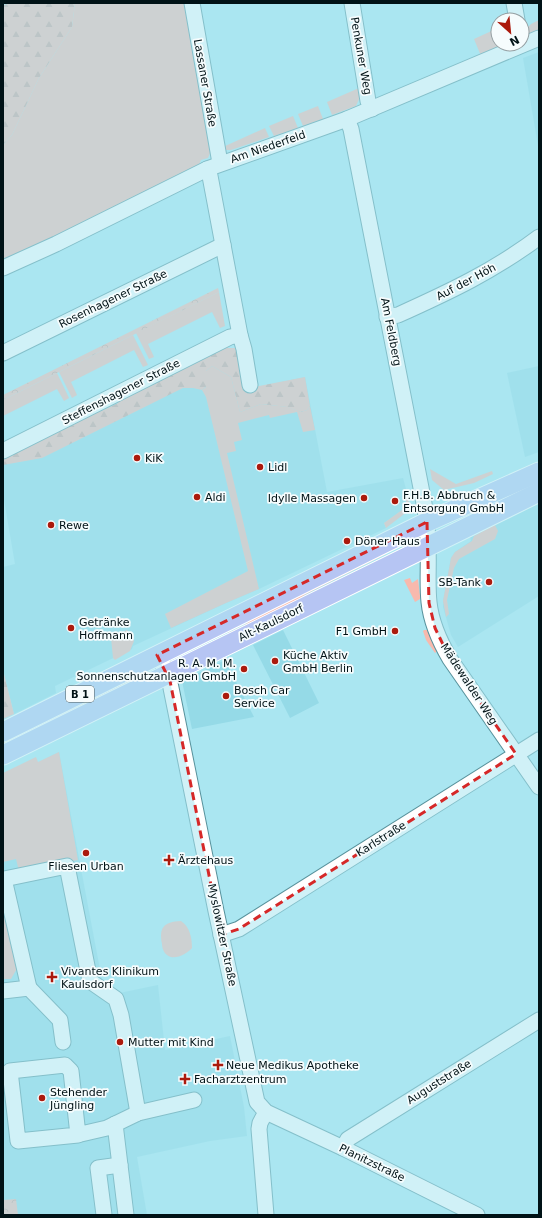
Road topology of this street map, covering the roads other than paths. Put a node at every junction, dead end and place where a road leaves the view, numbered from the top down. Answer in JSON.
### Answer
{"nodes":[{"id":1,"x":192,"y":3,"type":"edge"},
{"id":2,"x":352,"y":3,"type":"edge"},
{"id":3,"x":502,"y":52,"type":"edge"},
{"id":4,"x":372,"y":109,"type":"junction"},
{"id":5,"x":347,"y":119,"type":"junction"},
{"id":6,"x":214,"y":166,"type":"junction"},
{"id":7,"x":539,"y":237,"type":"edge"},
{"id":8,"x":223,"y":245,"type":"junction"},
{"id":9,"x":3,"y":268,"type":"edge"},
{"id":10,"x":388,"y":317,"type":"junction"},
{"id":11,"x":240,"y":336,"type":"junction"},
{"id":12,"x":3,"y":353,"type":"edge"},
{"id":13,"x":250,"y":385,"type":"dead end"},
{"id":14,"x":3,"y":451,"type":"edge"},
{"id":15,"x":539,"y":472,"type":"edge"},
{"id":16,"x":539,"y":492,"type":"edge"},
{"id":17,"x":427,"y":522,"type":"junction"},
{"id":18,"x":428,"y":546,"type":"junction"},
{"id":19,"x":157,"y":655,"type":"junction"},
{"id":20,"x":168,"y":673,"type":"junction"},
{"id":21,"x":3,"y":732,"type":"edge"},
{"id":22,"x":539,"y":740,"type":"edge"},
{"id":23,"x":516,"y":754,"type":"junction"},
{"id":24,"x":3,"y":755,"type":"edge"},
{"id":25,"x":539,"y":787,"type":"edge"},
{"id":26,"x":221,"y":934,"type":"junction"},
{"id":27,"x":29,"y":988,"type":"junction"},
{"id":28,"x":3,"y":991,"type":"edge"},
{"id":29,"x":539,"y":1020,"type":"edge"},
{"id":30,"x":65,"y":1064,"type":"junction"},
{"id":31,"x":194,"y":1100,"type":"dead end"},
{"id":32,"x":266,"y":1112,"type":"junction"},
{"id":33,"x":138,"y":1113,"type":"junction"},
{"id":34,"x":115,"y":1124,"type":"junction"},
{"id":35,"x":78,"y":1135,"type":"junction"},
{"id":36,"x":343,"y":1148,"type":"junction"},
{"id":37,"x":120,"y":1166,"type":"junction"},
{"id":38,"x":104,"y":1215,"type":"edge"},
{"id":39,"x":126,"y":1215,"type":"edge"},
{"id":40,"x":266,"y":1215,"type":"edge"},
{"id":41,"x":477,"y":1215,"type":"edge"}],
"edges":[{"from":1,"to":6,"type":"street","name":"Lassaner Straße"},
{"from":2,"to":4,"type":"street","name":"Penkuner Weg"},
{"from":3,"to":4,"type":"street","name":"Am Niederfeld"},
{"from":4,"to":5,"type":"street","name":"Am Niederfeld"},
{"from":5,"to":6,"type":"street","name":"Am Niederfeld"},
{"from":5,"to":10,"type":"street","name":"Am Feldberg"},
{"from":6,"to":8,"type":"street"},
{"from":6,"to":9,"type":"street","name":"Am Niederfeld"},
{"from":7,"to":10,"type":"street","name":"Auf der Höh"},
{"from":8,"to":11,"type":"street"},
{"from":8,"to":12,"type":"street","name":"Rosenhagener Straße"},
{"from":10,"to":17,"type":"street","name":"Am Feldberg"},
{"from":11,"to":13,"type":"street"},
{"from":11,"to":14,"type":"street","name":"Steffenshagener Straße"},
{"from":15,"to":17,"type":"main road","name":"Alt-Kaulsdorf","number":"B 1"},
{"from":16,"to":18,"type":"main road","name":"Alt-Kaulsdorf","number":"B 1"},
{"from":17,"to":18,"type":"street","name":"Am Feldberg"},
{"from":17,"to":19,"type":"main road","name":"Alt-Kaulsdorf","number":"B 1"},
{"from":18,"to":20,"type":"main road","name":"Alt-Kaulsdorf","number":"B 1"},
{"from":18,"to":23,"type":"street","name":"Mädewalder Weg"},
{"from":19,"to":20,"type":"street","name":"Myslowitzer Straße"},
{"from":19,"to":21,"type":"main road","name":"Alt-Kaulsdorf","number":"B 1"},
{"from":20,"to":24,"type":"main road","name":"Alt-Kaulsdorf","number":"B 1"},
{"from":20,"to":26,"type":"street","name":"Myslowitzer Straße"},
{"from":22,"to":23,"type":"street","name":"Karlstraße"},
{"from":23,"to":25,"type":"street","name":"Mädewalder Weg"},
{"from":23,"to":26,"type":"street","name":"Karlstraße"},
{"from":26,"to":32,"type":"street","name":"Myslowitzer Straße"},
{"from":27,"to":28,"type":"street"},
{"from":27,"to":30,"type":"street"},
{"from":27,"to":33,"type":"street"},
{"from":29,"to":36,"type":"street","name":"Auguststraße"},
{"from":30,"to":35,"type":"street"},
{"from":30,"to":35,"type":"street"},
{"from":31,"to":33,"type":"street"},
{"from":32,"to":36,"type":"street","name":"Planitzstraße"},
{"from":32,"to":40,"type":"street"},
{"from":33,"to":34,"type":"street"},
{"from":34,"to":35,"type":"street"},
{"from":34,"to":37,"type":"street"},
{"from":36,"to":41,"type":"street","name":"Planitzstraße"},
{"from":37,"to":38,"type":"street"},
{"from":37,"to":39,"type":"street"}]}
